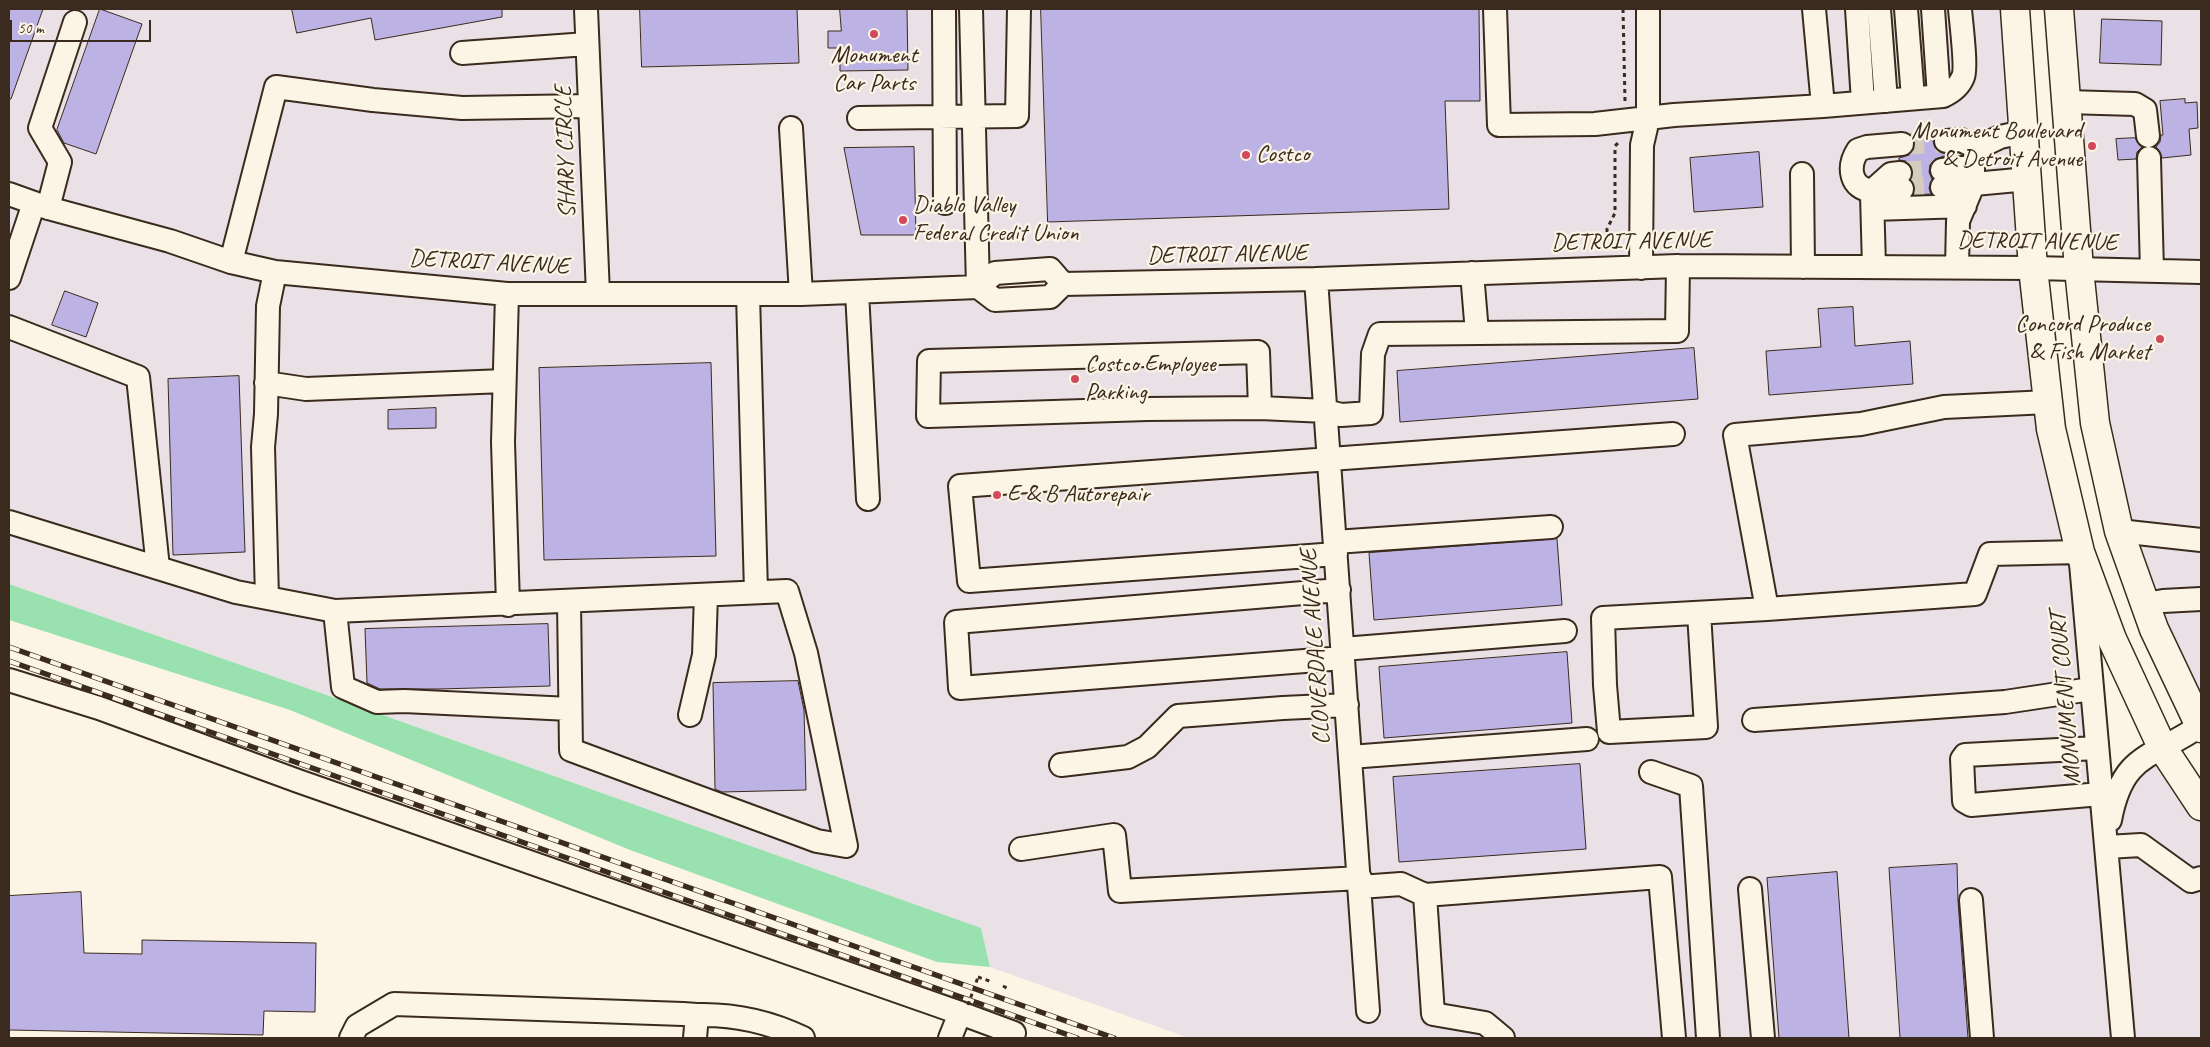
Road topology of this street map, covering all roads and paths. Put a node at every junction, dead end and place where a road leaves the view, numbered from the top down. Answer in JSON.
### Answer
{"nodes":[{"id":1,"x":586,"y":9,"type":"edge"},
{"id":2,"x":944,"y":9,"type":"edge"},
{"id":3,"x":971,"y":9,"type":"edge"},
{"id":4,"x":1019,"y":9,"type":"edge"},
{"id":5,"x":1495,"y":9,"type":"edge"},
{"id":6,"x":1648,"y":9,"type":"edge"},
{"id":7,"x":1814,"y":9,"type":"edge"},
{"id":8,"x":1857,"y":9,"type":"edge"},
{"id":9,"x":1879,"y":9,"type":"edge"},
{"id":10,"x":1906,"y":9,"type":"edge"},
{"id":11,"x":1933,"y":9,"type":"edge"},
{"id":12,"x":1960,"y":9,"type":"edge"},
{"id":13,"x":2015,"y":9,"type":"edge"},
{"id":14,"x":2060,"y":9,"type":"edge"},
{"id":15,"x":75,"y":22,"type":"dead end"},
{"id":16,"x":588,"y":44,"type":"junction"},
{"id":17,"x":462,"y":53,"type":"dead end"},
{"id":18,"x":1939,"y":96,"type":"junction"},
{"id":19,"x":1913,"y":98,"type":"junction"},
{"id":20,"x":1886,"y":100,"type":"junction"},
{"id":21,"x":1863,"y":102,"type":"junction"},
{"id":22,"x":2067,"y":102,"type":"junction"},
{"id":23,"x":590,"y":106,"type":"junction"},
{"id":24,"x":1823,"y":106,"type":"junction"},
{"id":25,"x":945,"y":116,"type":"junction"},
{"id":26,"x":974,"y":116,"type":"junction"},
{"id":27,"x":859,"y":118,"type":"dead end"},
{"id":28,"x":1648,"y":120,"type":"junction"},
{"id":29,"x":791,"y":128,"type":"dead end"},
{"id":30,"x":2023,"y":132,"type":"junction"},
{"id":31,"x":1946,"y":141,"type":"tunnel mouth"},
{"id":32,"x":1902,"y":144,"type":"tunnel mouth"},
{"id":33,"x":1975,"y":167,"type":"junction"},
{"id":34,"x":1802,"y":174,"type":"dead end"},
{"id":35,"x":946,"y":175,"type":"junction"},
{"id":36,"x":975,"y":175,"type":"junction"},
{"id":37,"x":1942,"y":178,"type":"tunnel mouth"},
{"id":38,"x":2028,"y":179,"type":"junction"},
{"id":39,"x":1901,"y":181,"type":"tunnel mouth"},
{"id":40,"x":9,"y":194,"type":"edge"},
{"id":41,"x":1872,"y":200,"type":"junction"},
{"id":42,"x":945,"y":203,"type":"dead end"},
{"id":43,"x":41,"y":205,"type":"junction"},
{"id":44,"x":1965,"y":206,"type":"junction"},
{"id":45,"x":231,"y":262,"type":"junction"},
{"id":46,"x":1678,"y":266,"type":"junction"},
{"id":47,"x":1803,"y":267,"type":"junction"},
{"id":48,"x":1874,"y":267,"type":"junction"},
{"id":49,"x":1958,"y":267,"type":"junction"},
{"id":50,"x":1641,"y":268,"type":"junction"},
{"id":51,"x":2033,"y":268,"type":"junction"},
{"id":52,"x":2079,"y":269,"type":"junction"},
{"id":53,"x":2152,"y":271,"type":"junction"},
{"id":54,"x":275,"y":272,"type":"junction"},
{"id":55,"x":2201,"y":272,"type":"edge"},
{"id":56,"x":1472,"y":273,"type":"junction"},
{"id":57,"x":9,"y":278,"type":"edge"},
{"id":58,"x":1316,"y":279,"type":"junction"},
{"id":59,"x":978,"y":288,"type":"junction"},
{"id":60,"x":857,"y":292,"type":"junction"},
{"id":61,"x":508,"y":294,"type":"junction"},
{"id":62,"x":598,"y":294,"type":"junction"},
{"id":63,"x":748,"y":294,"type":"junction"},
{"id":64,"x":801,"y":294,"type":"junction"},
{"id":65,"x":9,"y":327,"type":"edge"},
{"id":66,"x":1476,"y":333,"type":"junction"},
{"id":67,"x":504,"y":381,"type":"junction"},
{"id":68,"x":266,"y":383,"type":"junction"},
{"id":69,"x":2048,"y":402,"type":"junction"},
{"id":70,"x":1260,"y":408,"type":"junction"},
{"id":71,"x":1326,"y":411,"type":"junction"},
{"id":72,"x":1673,"y":434,"type":"dead end"},
{"id":73,"x":1329,"y":459,"type":"junction"},
{"id":74,"x":868,"y":499,"type":"dead end"},
{"id":75,"x":9,"y":522,"type":"edge"},
{"id":76,"x":1551,"y":527,"type":"dead end"},
{"id":77,"x":2119,"y":531,"type":"junction"},
{"id":78,"x":2201,"y":540,"type":"edge"},
{"id":79,"x":1336,"y":548,"type":"junction"},
{"id":80,"x":2080,"y":552,"type":"junction"},
{"id":81,"x":158,"y":568,"type":"junction"},
{"id":82,"x":1338,"y":590,"type":"junction"},
{"id":83,"x":756,"y":592,"type":"junction"},
{"id":84,"x":706,"y":595,"type":"junction"},
{"id":85,"x":267,"y":598,"type":"junction"},
{"id":86,"x":2201,"y":600,"type":"edge"},
{"id":87,"x":568,"y":601,"type":"junction"},
{"id":88,"x":2145,"y":604,"type":"junction"},
{"id":89,"x":508,"y":605,"type":"junction"},
{"id":90,"x":1766,"y":609,"type":"junction"},
{"id":91,"x":335,"y":611,"type":"junction"},
{"id":92,"x":1699,"y":613,"type":"junction"},
{"id":93,"x":1565,"y":631,"type":"dead end"},
{"id":94,"x":1343,"y":653,"type":"junction"},
{"id":95,"x":9,"y":680,"type":"edge"},
{"id":96,"x":2091,"y":689,"type":"junction"},
{"id":97,"x":1346,"y":705,"type":"junction"},
{"id":98,"x":570,"y":709,"type":"junction"},
{"id":99,"x":690,"y":715,"type":"dead end"},
{"id":100,"x":1754,"y":720,"type":"dead end"},
{"id":101,"x":2201,"y":727,"type":"edge"},
{"id":102,"x":1587,"y":739,"type":"dead end"},
{"id":103,"x":2162,"y":747,"type":"junction"},
{"id":104,"x":2096,"y":748,"type":"junction"},
{"id":105,"x":1350,"y":757,"type":"junction"},
{"id":106,"x":1061,"y":765,"type":"dead end"},
{"id":107,"x":1651,"y":772,"type":"dead end"},
{"id":108,"x":2101,"y":794,"type":"junction"},
{"id":109,"x":2201,"y":806,"type":"edge"},
{"id":110,"x":2106,"y":843,"type":"junction"},
{"id":111,"x":1021,"y":849,"type":"dead end"},
{"id":112,"x":2201,"y":878,"type":"edge"},
{"id":113,"x":1360,"y":882,"type":"junction"},
{"id":114,"x":1750,"y":890,"type":"dead end"},
{"id":115,"x":1425,"y":895,"type":"junction"},
{"id":116,"x":1971,"y":900,"type":"dead end"},
{"id":117,"x":992,"y":982,"type":"dead end"},
{"id":118,"x":1003,"y":986,"type":"dead end"},
{"id":119,"x":1009,"y":989,"type":"dead end"},
{"id":120,"x":964,"y":1009,"type":"junction"},
{"id":121,"x":1368,"y":1011,"type":"dead end"},
{"id":122,"x":697,"y":1015,"type":"junction"},
{"id":123,"x":1014,"y":1033,"type":"dead end"},
{"id":124,"x":351,"y":1038,"type":"edge"},
{"id":125,"x":695,"y":1038,"type":"edge"},
{"id":126,"x":803,"y":1038,"type":"edge"},
{"id":127,"x":950,"y":1038,"type":"edge"},
{"id":128,"x":1503,"y":1038,"type":"edge"},
{"id":129,"x":1674,"y":1038,"type":"edge"},
{"id":130,"x":1708,"y":1038,"type":"edge"},
{"id":131,"x":1763,"y":1038,"type":"edge"},
{"id":132,"x":1982,"y":1038,"type":"edge"},
{"id":133,"x":2123,"y":1038,"type":"edge"}],
"edges":[{"from":1,"to":16,"type":"street","name":"SHARY CIRCLE"},
{"from":2,"to":25,"type":"street"},
{"from":3,"to":26,"type":"street"},
{"from":4,"to":26,"type":"street"},
{"from":5,"to":28,"type":"street"},
{"from":6,"to":28,"type":"street"},
{"from":7,"to":24,"type":"street"},
{"from":8,"to":21,"type":"street"},
{"from":9,"to":20,"type":"street"},
{"from":10,"to":19,"type":"street"},
{"from":11,"to":18,"type":"street"},
{"from":12,"to":18,"type":"street"},
{"from":13,"to":30,"type":"main road"},
{"from":14,"to":22,"type":"main road"},
{"from":15,"to":43,"type":"street"},
{"from":16,"to":17,"type":"street"},
{"from":16,"to":23,"type":"street","name":"SHARY CIRCLE"},
{"from":18,"to":19,"type":"street"},
{"from":19,"to":20,"type":"street"},
{"from":20,"to":21,"type":"street"},
{"from":21,"to":24,"type":"street"},
{"from":22,"to":52,"type":"main road"},
{"from":22,"to":53,"type":"street"},
{"from":23,"to":45,"type":"street"},
{"from":23,"to":62,"type":"street","name":"SHARY CIRCLE"},
{"from":24,"to":28,"type":"street"},
{"from":25,"to":26,"type":"street"},
{"from":25,"to":27,"type":"street"},
{"from":25,"to":35,"type":"street"},
{"from":26,"to":36,"type":"street"},
{"from":28,"to":50,"type":"street"},
{"from":29,"to":64,"type":"street"},
{"from":30,"to":33,"type":"street"},
{"from":30,"to":38,"type":"main road"},
{"from":31,"to":33,"type":"street"},
{"from":32,"to":41,"type":"street"},
{"from":33,"to":37,"type":"street"},
{"from":33,"to":38,"type":"street"},
{"from":33,"to":44,"type":"street"},
{"from":34,"to":47,"type":"street"},
{"from":35,"to":36,"type":"street"},
{"from":35,"to":42,"type":"street"},
{"from":36,"to":59,"type":"street"},
{"from":38,"to":51,"type":"main road"},
{"from":39,"to":41,"type":"street"},
{"from":40,"to":43,"type":"street","name":"DETROIT AVENUE"},
{"from":41,"to":44,"type":"street"},
{"from":41,"to":48,"type":"street"},
{"from":43,"to":45,"type":"street","name":"DETROIT AVENUE"},
{"from":43,"to":57,"type":"street"},
{"from":44,"to":49,"type":"street"},
{"from":45,"to":54,"type":"street","name":"DETROIT AVENUE"},
{"from":46,"to":47,"type":"street","name":"DETROIT AVENUE"},
{"from":46,"to":50,"type":"street","name":"DETROIT AVENUE"},
{"from":46,"to":66,"type":"street"},
{"from":47,"to":48,"type":"street","name":"DETROIT AVENUE"},
{"from":48,"to":49,"type":"street","name":"DETROIT AVENUE"},
{"from":49,"to":51,"type":"street","name":"DETROIT AVENUE"},
{"from":50,"to":56,"type":"street","name":"DETROIT AVENUE"},
{"from":51,"to":52,"type":"street","name":"DETROIT AVENUE"},
{"from":51,"to":69,"type":"main road"},
{"from":52,"to":53,"type":"street","name":"DETROIT AVENUE"},
{"from":52,"to":77,"type":"main road"},
{"from":53,"to":55,"type":"street","name":"DETROIT AVENUE"},
{"from":54,"to":61,"type":"street","name":"DETROIT AVENUE"},
{"from":54,"to":68,"type":"street"},
{"from":56,"to":58,"type":"street","name":"DETROIT AVENUE"},
{"from":56,"to":66,"type":"street"},
{"from":58,"to":59,"type":"street","name":"DETROIT AVENUE"},
{"from":58,"to":71,"type":"street","name":"CLOVERDALE AVENUE"},
{"from":59,"to":60,"type":"street","name":"DETROIT AVENUE"},
{"from":60,"to":64,"type":"street","name":"DETROIT AVENUE"},
{"from":60,"to":74,"type":"street"},
{"from":61,"to":62,"type":"street","name":"DETROIT AVENUE"},
{"from":61,"to":67,"type":"street"},
{"from":62,"to":63,"type":"street","name":"DETROIT AVENUE"},
{"from":63,"to":64,"type":"street","name":"DETROIT AVENUE"},
{"from":63,"to":83,"type":"street"},
{"from":65,"to":81,"type":"street"},
{"from":66,"to":71,"type":"street"},
{"from":67,"to":68,"type":"street"},
{"from":67,"to":89,"type":"street"},
{"from":68,"to":85,"type":"street"},
{"from":69,"to":80,"type":"main road"},
{"from":69,"to":90,"type":"street"},
{"from":70,"to":70,"type":"street"},
{"from":70,"to":71,"type":"street"},
{"from":71,"to":73,"type":"street","name":"CLOVERDALE AVENUE"},
{"from":72,"to":73,"type":"street"},
{"from":73,"to":79,"type":"street","name":"CLOVERDALE AVENUE"},
{"from":73,"to":79,"type":"street"},
{"from":75,"to":81,"type":"street"},
{"from":76,"to":79,"type":"street"},
{"from":77,"to":78,"type":"street"},
{"from":77,"to":88,"type":"main road"},
{"from":79,"to":82,"type":"street","name":"CLOVERDALE AVENUE"},
{"from":80,"to":90,"type":"street"},
{"from":80,"to":96,"type":"street","name":"MONUMENT COURT"},
{"from":80,"to":103,"type":"main road"},
{"from":81,"to":85,"type":"street"},
{"from":82,"to":94,"type":"street","name":"CLOVERDALE AVENUE"},
{"from":82,"to":94,"type":"street"},
{"from":83,"to":84,"type":"street"},
{"from":83,"to":98,"type":"street"},
{"from":84,"to":87,"type":"street"},
{"from":84,"to":99,"type":"street"},
{"from":85,"to":91,"type":"street"},
{"from":86,"to":88,"type":"street"},
{"from":87,"to":89,"type":"street"},
{"from":87,"to":98,"type":"street"},
{"from":88,"to":101,"type":"main road"},
{"from":89,"to":91,"type":"street"},
{"from":90,"to":92,"type":"street"},
{"from":91,"to":98,"type":"street"},
{"from":92,"to":92,"type":"street"},
{"from":93,"to":94,"type":"street"},
{"from":94,"to":97,"type":"street","name":"CLOVERDALE AVENUE"},
{"from":95,"to":120,"type":"street"},
{"from":96,"to":100,"type":"street"},
{"from":96,"to":104,"type":"street","name":"MONUMENT COURT"},
{"from":97,"to":105,"type":"street","name":"CLOVERDALE AVENUE"},
{"from":97,"to":106,"type":"street"},
{"from":101,"to":103,"type":"street","name":"MONUMENT COURT"},
{"from":102,"to":105,"type":"street"},
{"from":103,"to":109,"type":"main road"},
{"from":103,"to":110,"type":"street","name":"MONUMENT COURT"},
{"from":104,"to":108,"type":"street","name":"MONUMENT COURT"},
{"from":104,"to":108,"type":"street"},
{"from":105,"to":113,"type":"street","name":"CLOVERDALE AVENUE"},
{"from":107,"to":130,"type":"street"},
{"from":108,"to":110,"type":"street","name":"MONUMENT COURT"},
{"from":110,"to":112,"type":"street"},
{"from":110,"to":133,"type":"street","name":"MONUMENT COURT"},
{"from":111,"to":113,"type":"street"},
{"from":113,"to":115,"type":"street"},
{"from":113,"to":121,"type":"street","name":"CLOVERDALE AVENUE"},
{"from":114,"to":131,"type":"street"},
{"from":115,"to":128,"type":"street"},
{"from":115,"to":129,"type":"street"},
{"from":116,"to":132,"type":"street"},
{"from":117,"to":120,"type":"path","bridge":true},
{"from":118,"to":119,"type":"path"},
{"from":120,"to":123,"type":"street"},
{"from":120,"to":127,"type":"street"},
{"from":122,"to":124,"type":"street"},
{"from":122,"to":125,"type":"street"},
{"from":122,"to":126,"type":"street"}]}
